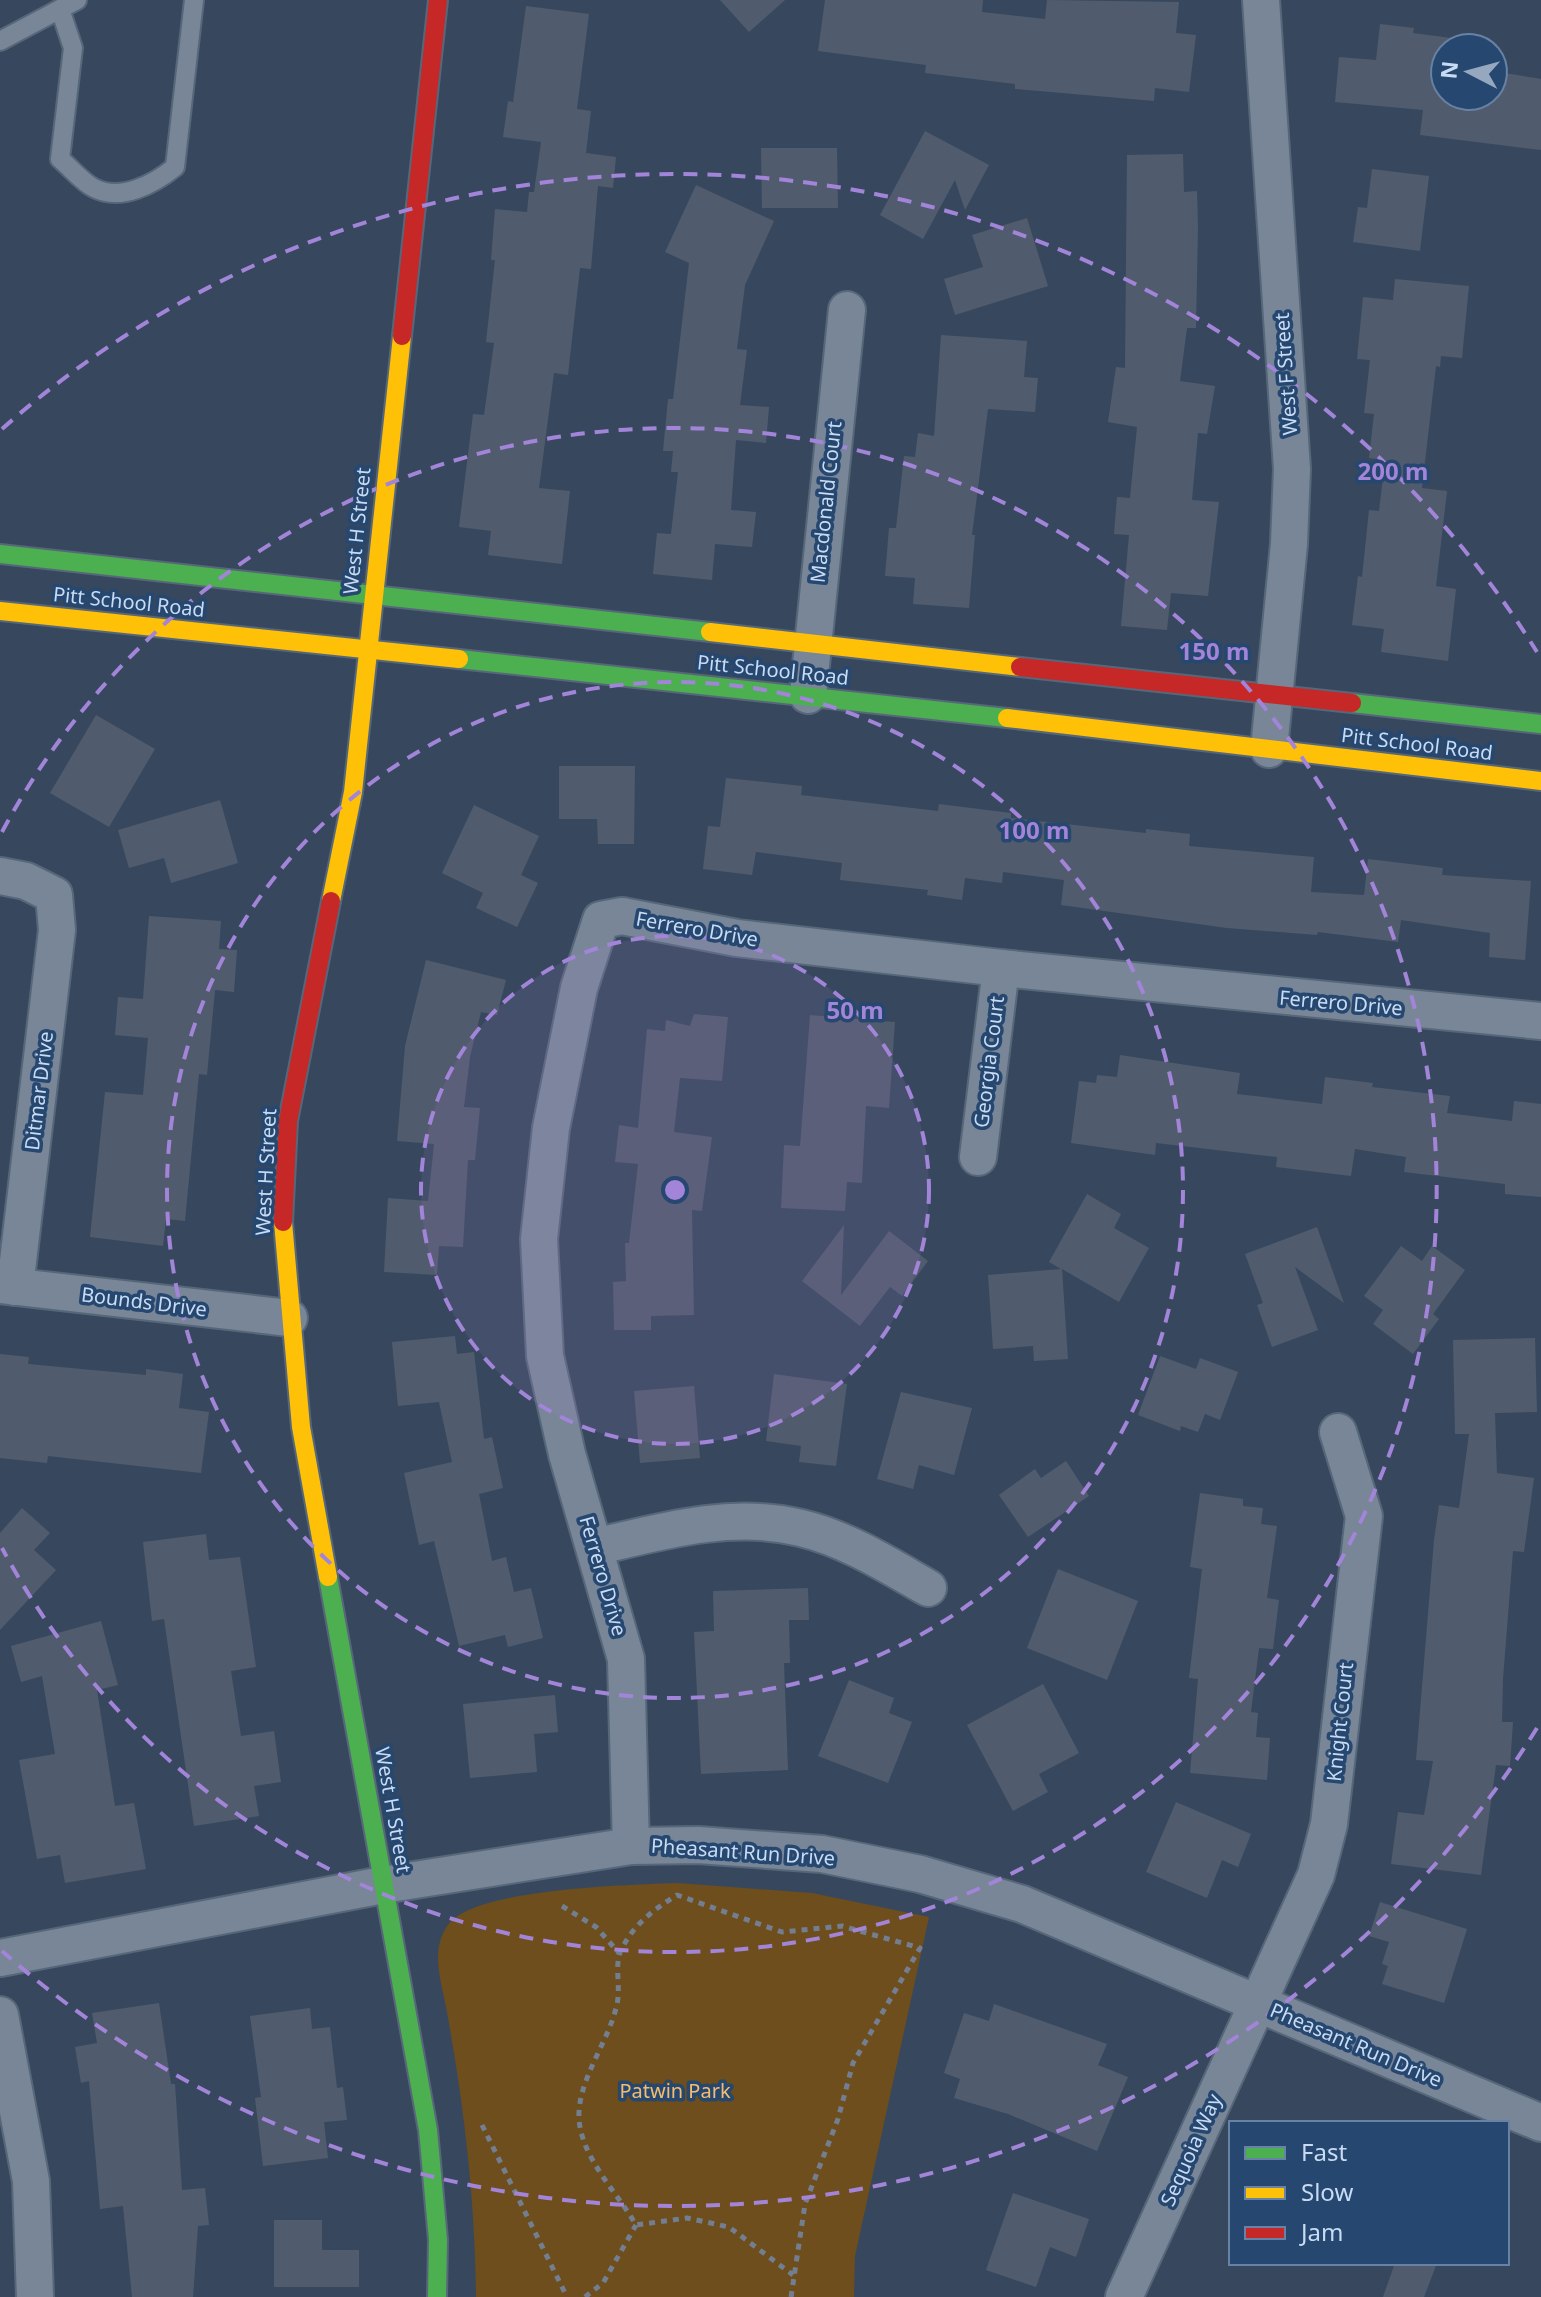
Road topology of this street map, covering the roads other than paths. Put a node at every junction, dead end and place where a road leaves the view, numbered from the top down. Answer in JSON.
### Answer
{"nodes":[{"id":1,"x":194,"y":0,"type":"edge"},
{"id":2,"x":438,"y":0,"type":"edge"},
{"id":3,"x":1261,"y":0,"type":"edge"},
{"id":4,"x":69,"y":4,"type":"edge"},
{"id":5,"x":0,"y":41,"type":"edge"},
{"id":6,"x":847,"y":310,"type":"dead end"},
{"id":7,"x":0,"y":554,"type":"edge"},
{"id":8,"x":372,"y":594,"type":"junction"},
{"id":9,"x":0,"y":611,"type":"edge"},
{"id":10,"x":812,"y":642,"type":"junction"},
{"id":11,"x":367,"y":649,"type":"junction"},
{"id":12,"x":1275,"y":694,"type":"junction"},
{"id":13,"x":808,"y":695,"type":"junction"},
{"id":14,"x":1541,"y":724,"type":"edge"},
{"id":15,"x":1269,"y":749,"type":"junction"},
{"id":16,"x":1541,"y":781,"type":"edge"},
{"id":17,"x":0,"y":876,"type":"edge"},
{"id":18,"x":1001,"y":968,"type":"junction"},
{"id":19,"x":1541,"y":1021,"type":"edge"},
{"id":20,"x":978,"y":1157,"type":"dead end"},
{"id":21,"x":8,"y":1286,"type":"edge"},
{"id":22,"x":289,"y":1318,"type":"junction"},
{"id":23,"x":1338,"y":1432,"type":"dead end"},
{"id":24,"x":595,"y":1547,"type":"junction"},
{"id":25,"x":928,"y":1588,"type":"dead end"},
{"id":26,"x":631,"y":1846,"type":"junction"},
{"id":27,"x":383,"y":1885,"type":"junction"},
{"id":28,"x":0,"y":1958,"type":"edge"},
{"id":29,"x":1257,"y":2002,"type":"junction"},
{"id":30,"x":0,"y":2015,"type":"edge"},
{"id":31,"x":1541,"y":2123,"type":"edge"},
{"id":32,"x":35,"y":2297,"type":"edge"},
{"id":33,"x":437,"y":2297,"type":"edge"},
{"id":34,"x":1124,"y":2297,"type":"edge"}],
"edges":[{"from":1,"to":4,"type":"lane"},
{"from":2,"to":8,"type":"main road","name":"West H Street"},
{"from":3,"to":12,"type":"street","name":"West F Street"},
{"from":4,"to":5,"type":"lane"},
{"from":6,"to":10,"type":"street","name":"Macdonald Court"},
{"from":7,"to":8,"type":"main road","name":"Pitt School Road"},
{"from":8,"to":10,"type":"main road","name":"Pitt School Road"},
{"from":8,"to":11,"type":"main road","name":"West H Street"},
{"from":9,"to":11,"type":"main road","name":"Pitt School Road"},
{"from":10,"to":12,"type":"main road","name":"Pitt School Road"},
{"from":10,"to":13,"type":"street","name":"Macdonald Court"},
{"from":11,"to":13,"type":"main road","name":"Pitt School Road"},
{"from":11,"to":22,"type":"main road","name":"West H Street"},
{"from":12,"to":14,"type":"main road","name":"Pitt School Road"},
{"from":12,"to":15,"type":"street","name":"West F Street"},
{"from":13,"to":15,"type":"main road","name":"Pitt School Road"},
{"from":15,"to":16,"type":"main road","name":"Pitt School Road"},
{"from":17,"to":21,"type":"street","name":"Ditmar Drive"},
{"from":18,"to":19,"type":"street","name":"Ferrero Drive"},
{"from":18,"to":20,"type":"street","name":"Georgia Court"},
{"from":18,"to":24,"type":"street","name":"Ferrero Drive"},
{"from":21,"to":22,"type":"street","name":"Bounds Drive"},
{"from":22,"to":27,"type":"main road","name":"West H Street"},
{"from":23,"to":29,"type":"street","name":"Knight Court"},
{"from":24,"to":25,"type":"street"},
{"from":24,"to":26,"type":"street","name":"Ferrero Drive"},
{"from":26,"to":27,"type":"street","name":"Pheasant Run Drive"},
{"from":26,"to":29,"type":"street","name":"Pheasant Run Drive"},
{"from":27,"to":28,"type":"street","name":"Pheasant Run Drive"},
{"from":27,"to":33,"type":"main road","name":"West H Street"},
{"from":29,"to":31,"type":"street","name":"Pheasant Run Drive"},
{"from":29,"to":34,"type":"street","name":"Sequoia Way"},
{"from":30,"to":32,"type":"street"}]}
